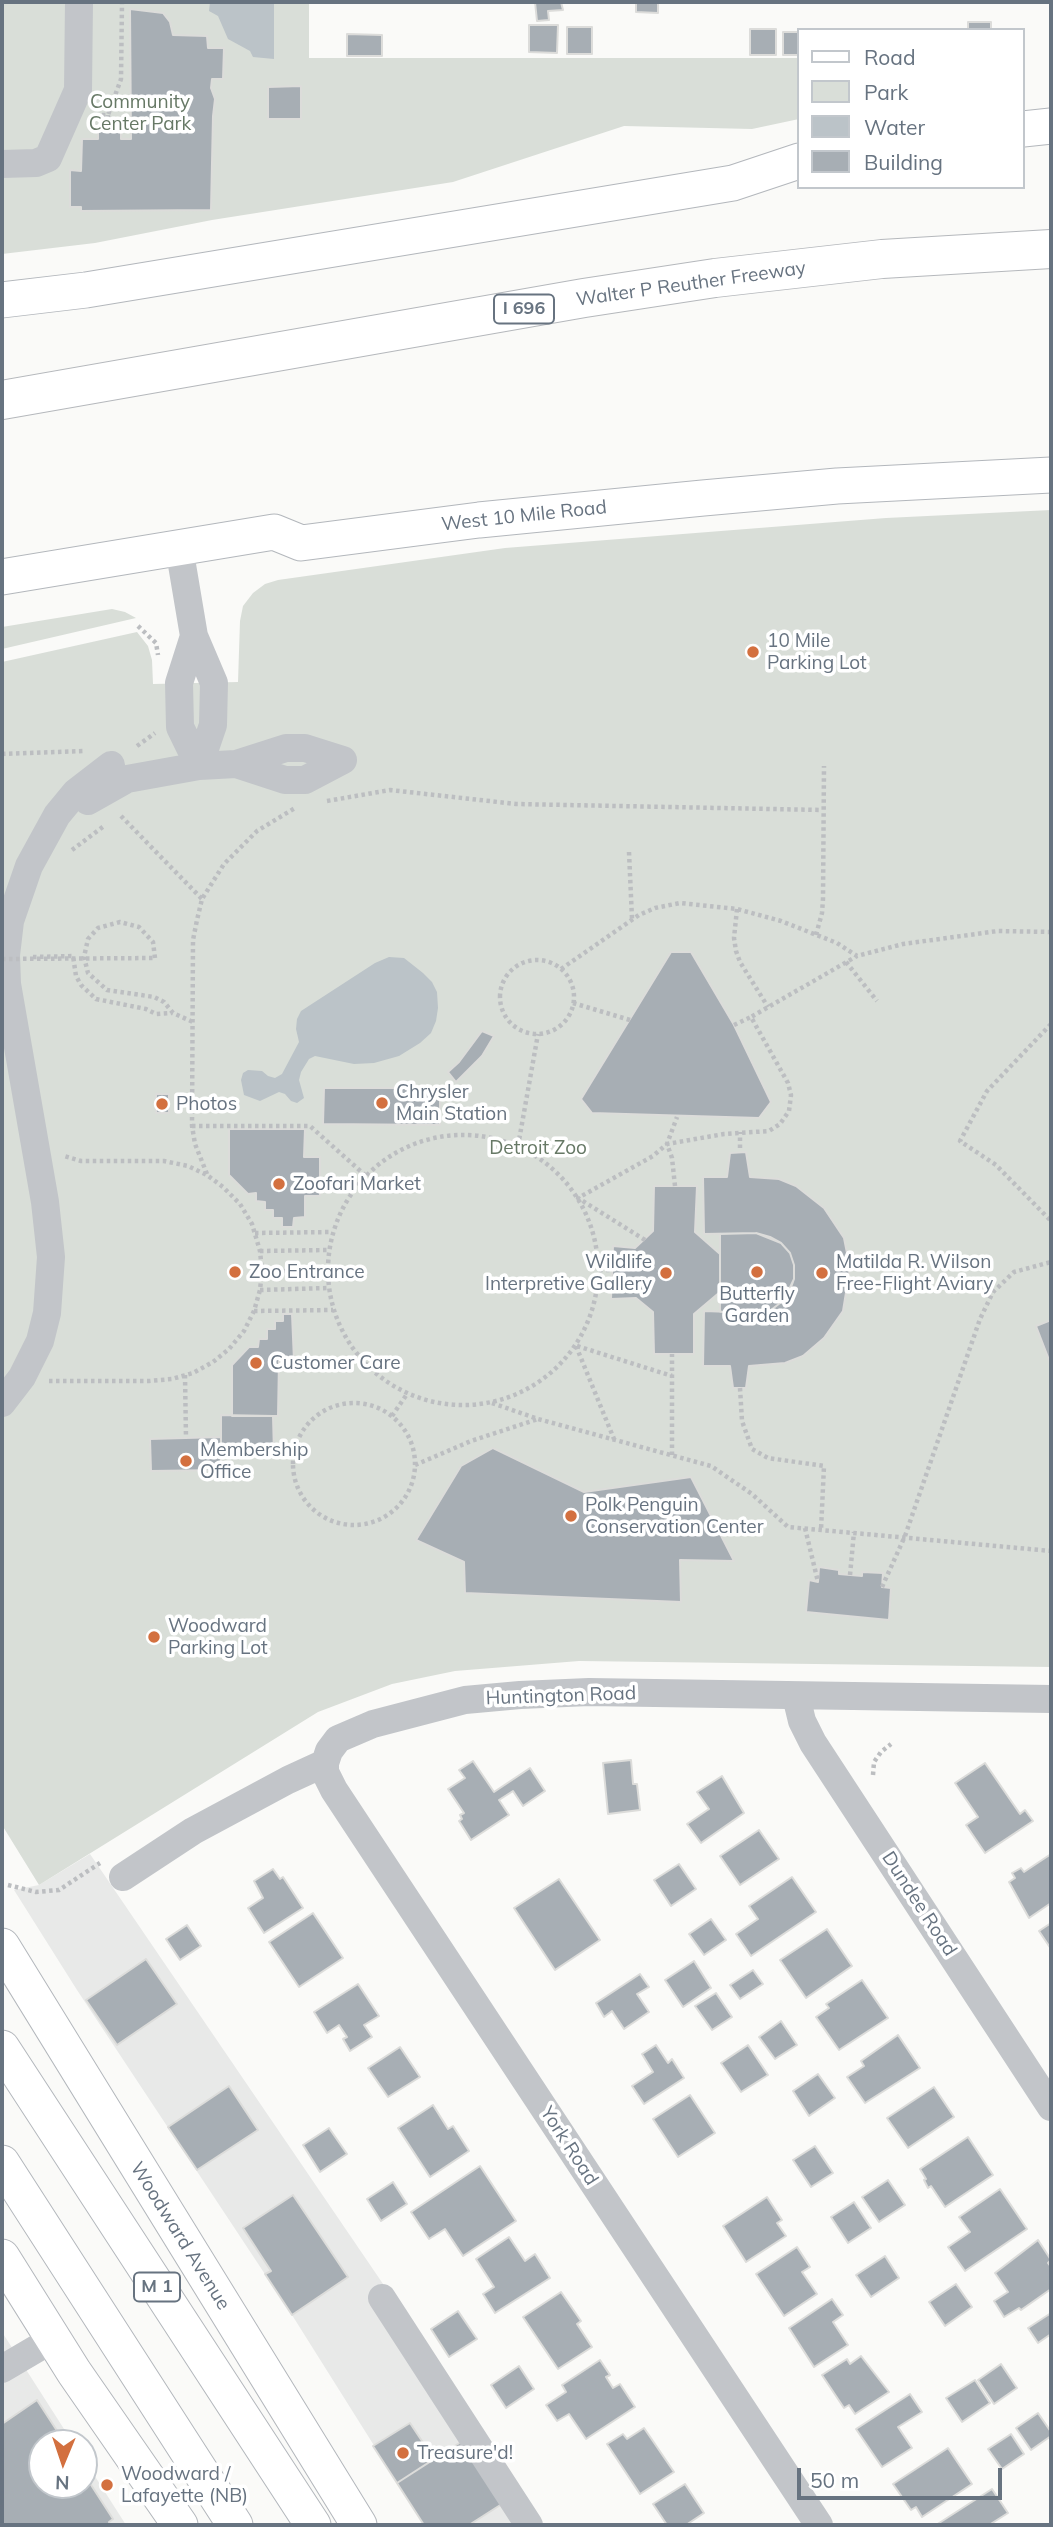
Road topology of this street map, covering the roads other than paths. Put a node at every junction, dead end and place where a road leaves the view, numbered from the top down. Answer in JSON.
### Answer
{"nodes":[{"id":1,"x":79,"y":2,"type":"edge"},
{"id":2,"x":1051,"y":126,"type":"edge"},
{"id":3,"x":1025,"y":129,"type":"edge"},
{"id":4,"x":797,"y":162,"type":"edge"},
{"id":5,"x":2,"y":164,"type":"edge"},
{"id":6,"x":1051,"y":249,"type":"edge"},
{"id":7,"x":2,"y":300,"type":"edge"},
{"id":8,"x":2,"y":400,"type":"edge"},
{"id":9,"x":1051,"y":475,"type":"edge"},
{"id":10,"x":178,"y":547,"type":"junction"},
{"id":11,"x":2,"y":577,"type":"edge"},
{"id":12,"x":112,"y":755,"type":"road end"},
{"id":13,"x":236,"y":764,"type":"dead end"},
{"id":14,"x":199,"y":766,"type":"junction"},
{"id":15,"x":56,"y":847,"type":"junction"},
{"id":16,"x":2,"y":1403,"type":"edge"},
{"id":17,"x":796,"y":1696,"type":"junction"},
{"id":18,"x":1051,"y":1699,"type":"edge"},
{"id":19,"x":325,"y":1763,"type":"junction"},
{"id":20,"x":123,"y":1877,"type":"dead end"},
{"id":21,"x":2,"y":1946,"type":"edge"},
{"id":22,"x":2,"y":2048,"type":"edge"},
{"id":23,"x":1051,"y":2107,"type":"edge"},
{"id":24,"x":2,"y":2162,"type":"edge"},
{"id":25,"x":2,"y":2257,"type":"edge"},
{"id":26,"x":382,"y":2298,"type":"dead end"},
{"id":27,"x":53,"y":2339,"type":"junction"},
{"id":28,"x":2,"y":2369,"type":"edge"},
{"id":29,"x":180,"y":2525,"type":"edge"},
{"id":30,"x":234,"y":2525,"type":"edge"},
{"id":31,"x":313,"y":2525,"type":"edge"},
{"id":32,"x":359,"y":2525,"type":"edge"},
{"id":33,"x":529,"y":2525,"type":"edge"},
{"id":34,"x":819,"y":2525,"type":"edge"}],
"edges":[{"from":1,"to":5,"type":"street"},
{"from":2,"to":3,"type":"main road"},
{"from":4,"to":7,"type":"main road"},
{"from":6,"to":8,"type":"highway","name":"Walter P Reuther Freeway","number":"I 696"},
{"from":9,"to":10,"type":"main road","name":"West 10 Mile Road"},
{"from":10,"to":11,"type":"main road","name":"West 10 Mile Road"},
{"from":10,"to":14,"type":"street"},
{"from":12,"to":15,"type":"street"},
{"from":13,"to":14,"type":"street"},
{"from":14,"to":15,"type":"street"},
{"from":15,"to":16,"type":"street"},
{"from":17,"to":18,"type":"street","name":"Huntington Road"},
{"from":17,"to":19,"type":"street","name":"Huntington Road"},
{"from":17,"to":23,"type":"street","name":"Dundee Road"},
{"from":19,"to":20,"type":"street"},
{"from":19,"to":34,"type":"street","name":"York Road"},
{"from":21,"to":32,"type":"main road","name":"Woodward Avenue"},
{"from":22,"to":31,"type":"main road","number":"M 1"},
{"from":24,"to":30,"type":"main road"},
{"from":25,"to":27,"type":"main road"},
{"from":26,"to":33,"type":"street"},
{"from":27,"to":28,"type":"street"},
{"from":27,"to":29,"type":"main road"}]}
